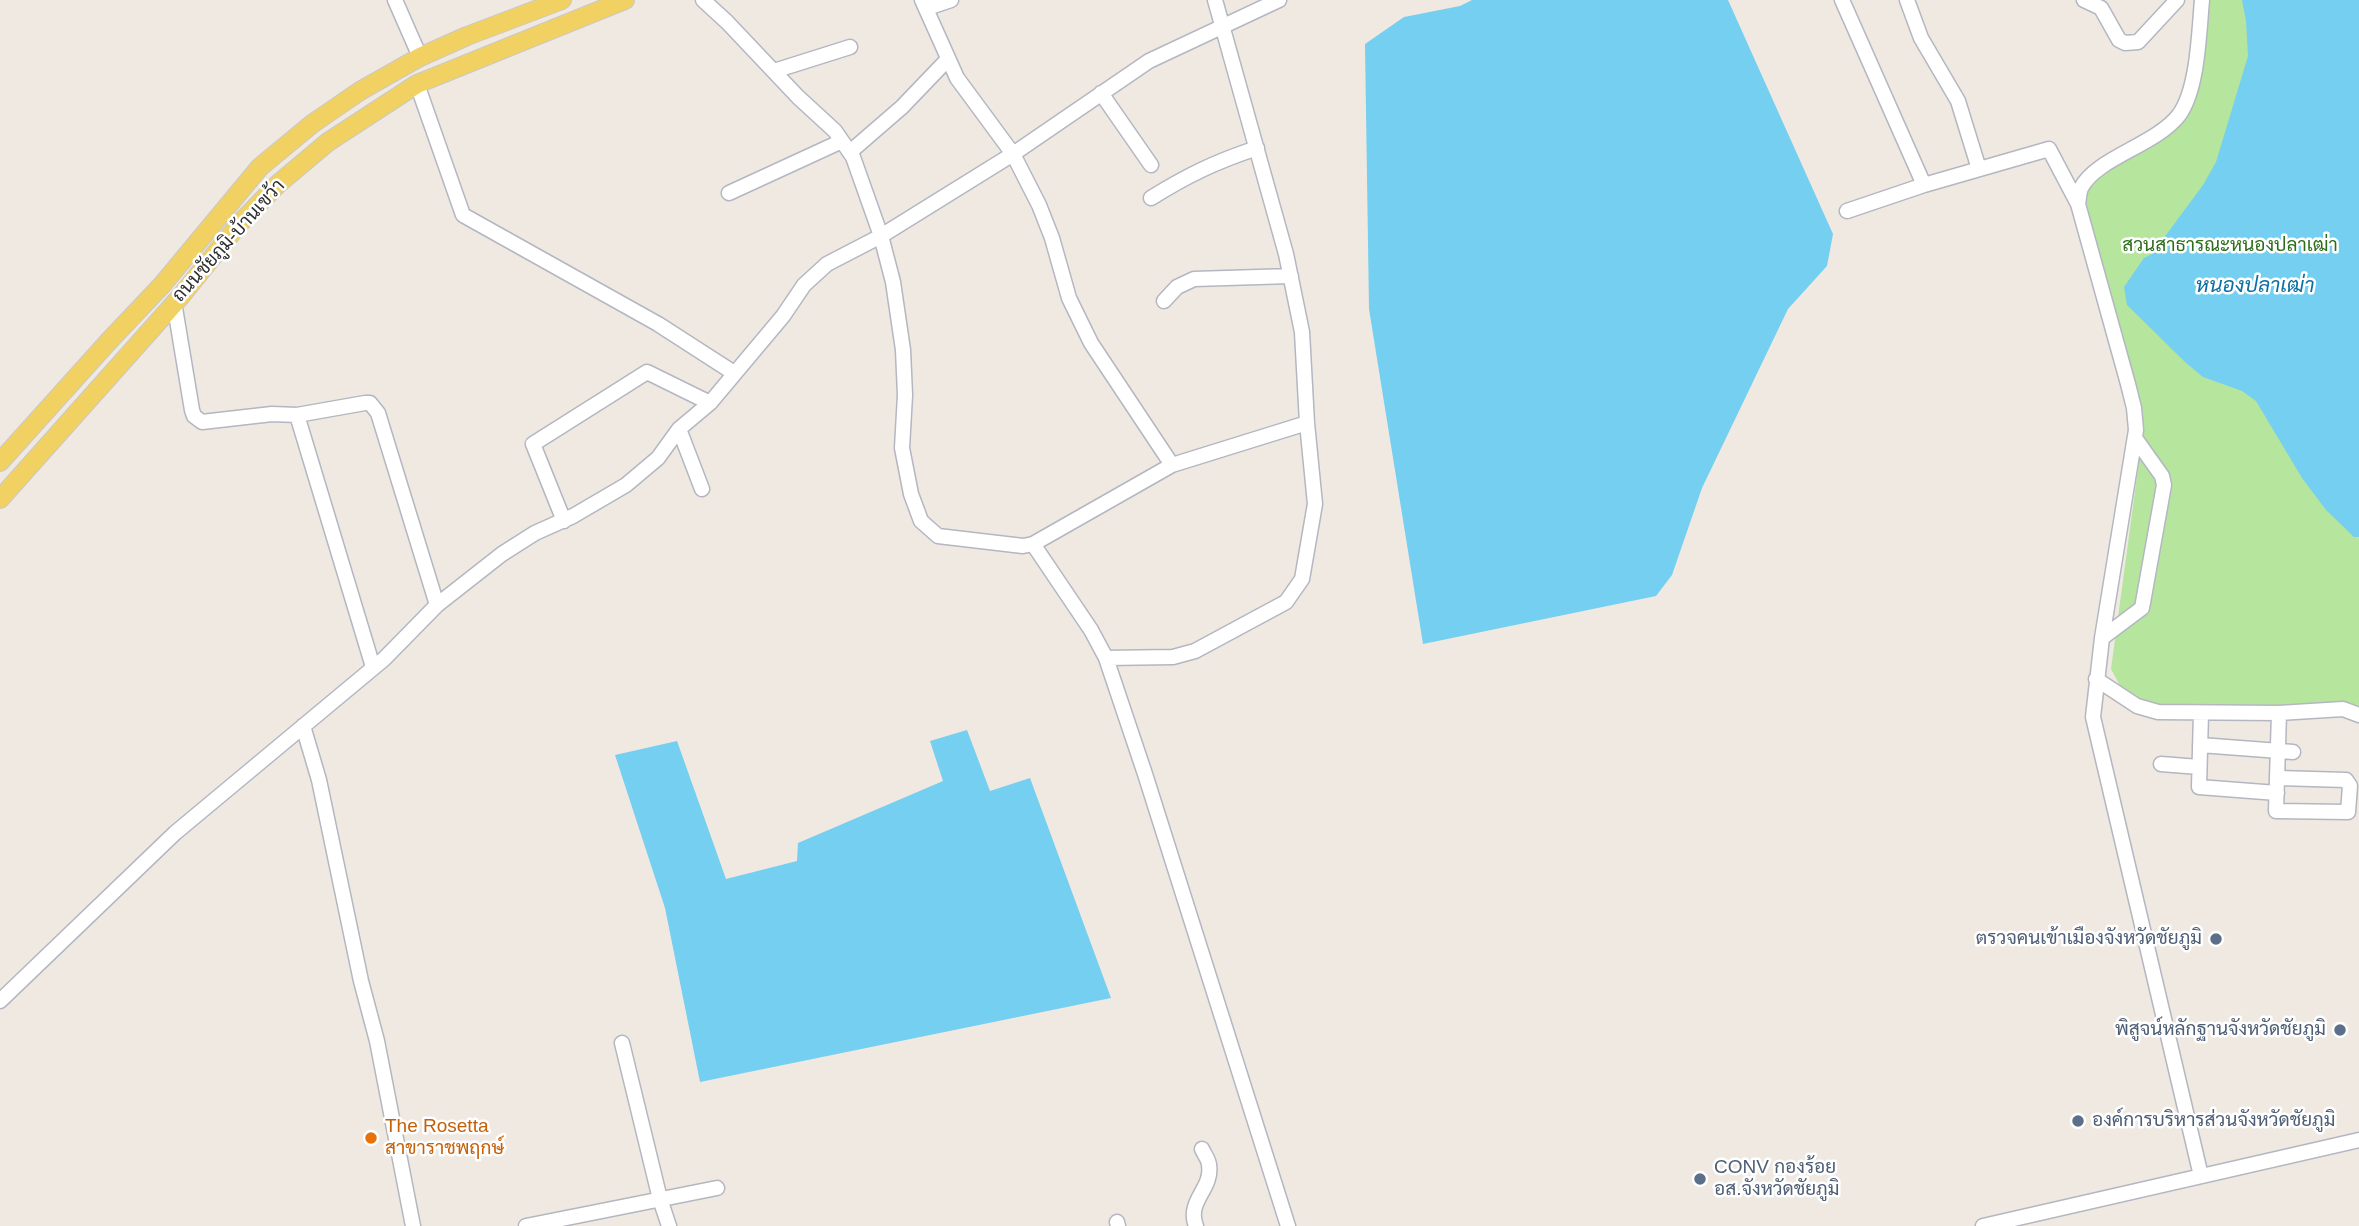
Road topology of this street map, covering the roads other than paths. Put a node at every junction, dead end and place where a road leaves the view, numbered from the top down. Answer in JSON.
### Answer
{"nodes":[{"id":1,"x":396,"y":0,"type":"edge"},
{"id":2,"x":562,"y":0,"type":"edge"},
{"id":3,"x":625,"y":0,"type":"edge"},
{"id":4,"x":703,"y":0,"type":"edge"},
{"id":5,"x":951,"y":0,"type":"edge"},
{"id":6,"x":1216,"y":0,"type":"edge"},
{"id":7,"x":1279,"y":0,"type":"edge"},
{"id":8,"x":1842,"y":0,"type":"edge"},
{"id":9,"x":1907,"y":0,"type":"edge"},
{"id":10,"x":2084,"y":0,"type":"edge"},
{"id":11,"x":2177,"y":0,"type":"edge"},
{"id":12,"x":2202,"y":0,"type":"edge"},
{"id":13,"x":925,"y":4,"type":"edge"},
{"id":14,"x":2104,"y":4,"type":"edge"},
{"id":15,"x":1223,"y":25,"type":"junction"},
{"id":16,"x":850,"y":47,"type":"dead end"},
{"id":17,"x":420,"y":57,"type":"junction"},
{"id":18,"x":948,"y":59,"type":"junction"},
{"id":19,"x":774,"y":71,"type":"junction"},
{"id":20,"x":417,"y":84,"type":"junction"},
{"id":21,"x":1101,"y":93,"type":"junction"},
{"id":22,"x":846,"y":146,"type":"junction"},
{"id":23,"x":1257,"y":148,"type":"junction"},
{"id":24,"x":1013,"y":154,"type":"junction"},
{"id":25,"x":1151,"y":164,"type":"dead end"},
{"id":26,"x":1979,"y":169,"type":"junction"},
{"id":27,"x":1924,"y":185,"type":"junction"},
{"id":28,"x":729,"y":193,"type":"dead end"},
{"id":29,"x":1151,"y":198,"type":"dead end"},
{"id":30,"x":2078,"y":204,"type":"junction"},
{"id":31,"x":1847,"y":211,"type":"dead end"},
{"id":32,"x":881,"y":236,"type":"junction"},
{"id":33,"x":1291,"y":276,"type":"junction"},
{"id":34,"x":1164,"y":301,"type":"dead end"},
{"id":35,"x":174,"y":302,"type":"junction"},
{"id":36,"x":734,"y":373,"type":"junction"},
{"id":37,"x":710,"y":403,"type":"junction"},
{"id":38,"x":297,"y":415,"type":"junction"},
{"id":39,"x":1307,"y":423,"type":"junction"},
{"id":40,"x":679,"y":429,"type":"junction"},
{"id":41,"x":2135,"y":438,"type":"junction"},
{"id":42,"x":0,"y":462,"type":"edge"},
{"id":43,"x":1172,"y":465,"type":"junction"},
{"id":44,"x":702,"y":489,"type":"dead end"},
{"id":45,"x":0,"y":499,"type":"edge"},
{"id":46,"x":564,"y":521,"type":"junction"},
{"id":47,"x":1033,"y":544,"type":"junction"},
{"id":48,"x":437,"y":605,"type":"junction"},
{"id":49,"x":2102,"y":638,"type":"junction"},
{"id":50,"x":1106,"y":659,"type":"junction"},
{"id":51,"x":373,"y":667,"type":"junction"},
{"id":52,"x":2096,"y":680,"type":"junction"},
{"id":53,"x":2201,"y":713,"type":"junction"},
{"id":54,"x":2279,"y":713,"type":"junction"},
{"id":55,"x":2359,"y":715,"type":"edge"},
{"id":56,"x":303,"y":726,"type":"junction"},
{"id":57,"x":2200,"y":745,"type":"junction"},
{"id":58,"x":2285,"y":752,"type":"junction"},
{"id":59,"x":2161,"y":765,"type":"dead end"},
{"id":60,"x":2199,"y":767,"type":"junction"},
{"id":61,"x":2277,"y":778,"type":"junction"},
{"id":62,"x":2277,"y":793,"type":"junction"},
{"id":63,"x":0,"y":1001,"type":"edge"},
{"id":64,"x":622,"y":1043,"type":"dead end"},
{"id":65,"x":2359,"y":1140,"type":"edge"},
{"id":66,"x":1202,"y":1149,"type":"dead end"},
{"id":67,"x":2201,"y":1176,"type":"junction"},
{"id":68,"x":717,"y":1188,"type":"dead end"},
{"id":69,"x":660,"y":1199,"type":"junction"},
{"id":70,"x":413,"y":1226,"type":"edge"},
{"id":71,"x":526,"y":1226,"type":"edge"},
{"id":72,"x":669,"y":1226,"type":"edge"},
{"id":73,"x":1196,"y":1226,"type":"edge"},
{"id":74,"x":1288,"y":1226,"type":"edge"},
{"id":75,"x":1983,"y":1226,"type":"edge"}],
"edges":[{"from":1,"to":17,"type":"street"},
{"from":2,"to":17,"type":"main road","name":"ถนนชัยภูมิ-บ้านเขว้า"},
{"from":3,"to":20,"type":"main road","name":"ถนนชัยภูมิ-บ้านเขว้า"},
{"from":4,"to":19,"type":"street"},
{"from":5,"to":13,"type":"street"},
{"from":6,"to":15,"type":"street"},
{"from":7,"to":15,"type":"street"},
{"from":8,"to":27,"type":"street"},
{"from":9,"to":26,"type":"street"},
{"from":10,"to":14,"type":"street"},
{"from":11,"to":14,"type":"street"},
{"from":12,"to":30,"type":"street"},
{"from":13,"to":18,"type":"street"},
{"from":15,"to":21,"type":"street"},
{"from":15,"to":23,"type":"street"},
{"from":16,"to":19,"type":"street"},
{"from":17,"to":42,"type":"main road","name":"ถนนชัยภูมิ-บ้านเขว้า"},
{"from":18,"to":22,"type":"street"},
{"from":18,"to":24,"type":"street"},
{"from":19,"to":22,"type":"street"},
{"from":20,"to":35,"type":"main road","name":"ถนนชัยภูมิ-บ้านเขว้า"},
{"from":20,"to":36,"type":"street"},
{"from":21,"to":24,"type":"street"},
{"from":21,"to":25,"type":"street"},
{"from":22,"to":28,"type":"street"},
{"from":22,"to":32,"type":"street"},
{"from":23,"to":29,"type":"street"},
{"from":23,"to":33,"type":"street"},
{"from":24,"to":32,"type":"street"},
{"from":24,"to":43,"type":"street"},
{"from":26,"to":27,"type":"street"},
{"from":26,"to":30,"type":"street"},
{"from":27,"to":31,"type":"street"},
{"from":30,"to":41,"type":"street"},
{"from":32,"to":36,"type":"street"},
{"from":32,"to":47,"type":"street"},
{"from":33,"to":34,"type":"street"},
{"from":33,"to":39,"type":"street"},
{"from":35,"to":38,"type":"street"},
{"from":35,"to":45,"type":"main road","name":"ถนนชัยภูมิ-บ้านเขว้า"},
{"from":36,"to":37,"type":"street"},
{"from":37,"to":40,"type":"street"},
{"from":37,"to":46,"type":"street"},
{"from":38,"to":48,"type":"street"},
{"from":38,"to":51,"type":"street"},
{"from":39,"to":43,"type":"street"},
{"from":39,"to":50,"type":"street"},
{"from":40,"to":44,"type":"street"},
{"from":40,"to":46,"type":"street"},
{"from":41,"to":49,"type":"street"},
{"from":41,"to":49,"type":"street"},
{"from":43,"to":47,"type":"street"},
{"from":46,"to":48,"type":"street"},
{"from":47,"to":50,"type":"street"},
{"from":48,"to":51,"type":"street"},
{"from":49,"to":52,"type":"street"},
{"from":50,"to":74,"type":"street"},
{"from":51,"to":56,"type":"street"},
{"from":52,"to":53,"type":"street"},
{"from":52,"to":67,"type":"street"},
{"from":53,"to":54,"type":"street"},
{"from":53,"to":57,"type":"street"},
{"from":54,"to":55,"type":"street"},
{"from":54,"to":58,"type":"street"},
{"from":56,"to":63,"type":"street"},
{"from":56,"to":70,"type":"street"},
{"from":57,"to":58,"type":"street"},
{"from":57,"to":60,"type":"street"},
{"from":58,"to":61,"type":"street"},
{"from":59,"to":60,"type":"street"},
{"from":60,"to":62,"type":"street"},
{"from":61,"to":62,"type":"street"},
{"from":61,"to":62,"type":"street"},
{"from":64,"to":69,"type":"street"},
{"from":65,"to":67,"type":"street"},
{"from":66,"to":73,"type":"street"},
{"from":67,"to":75,"type":"street"},
{"from":68,"to":69,"type":"street"},
{"from":69,"to":71,"type":"street"},
{"from":69,"to":72,"type":"street"}]}
